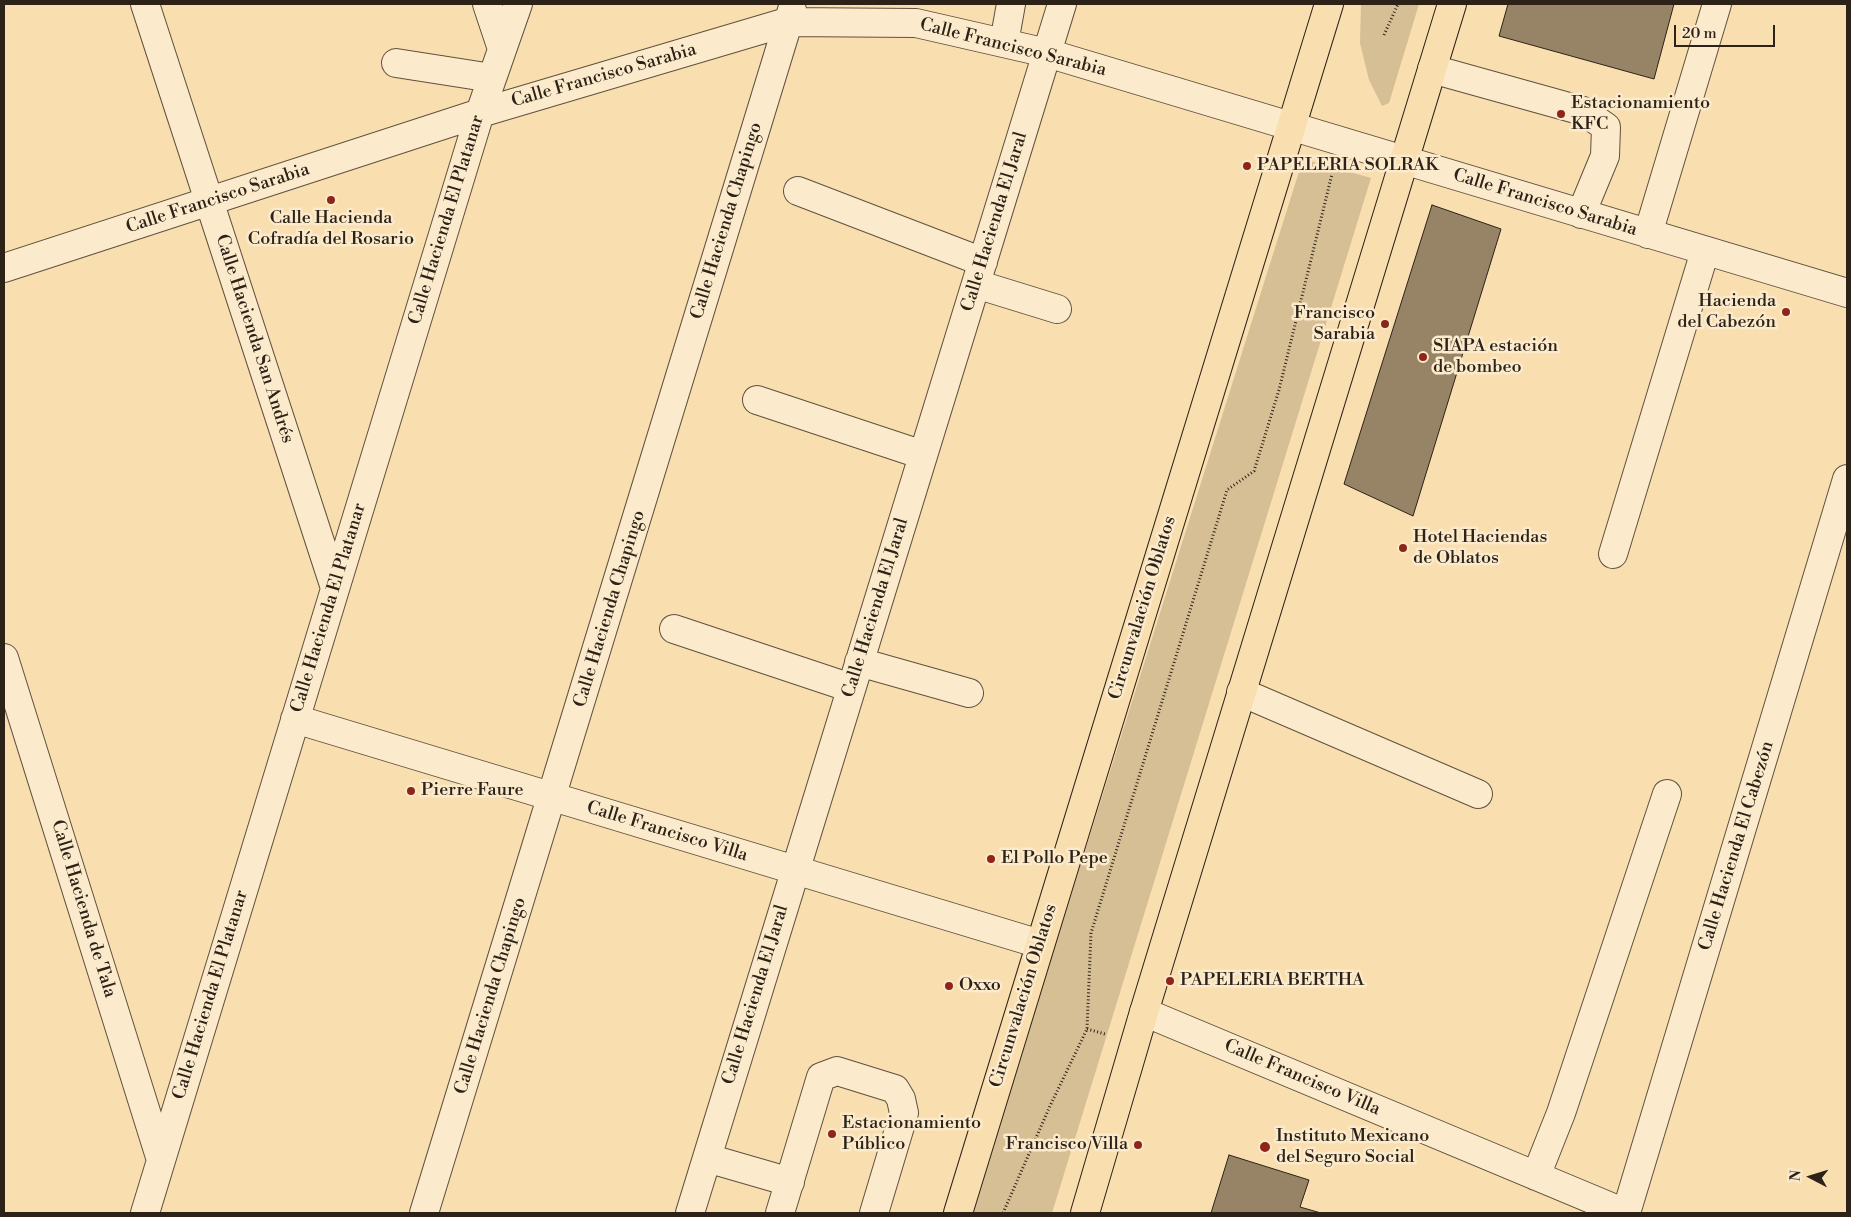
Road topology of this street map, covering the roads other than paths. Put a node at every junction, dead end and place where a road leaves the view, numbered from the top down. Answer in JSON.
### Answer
{"nodes":[{"id":1,"x":145,"y":4,"type":"edge"},
{"id":2,"x":487,"y":4,"type":"edge"},
{"id":3,"x":518,"y":4,"type":"edge"},
{"id":4,"x":1011,"y":4,"type":"edge"},
{"id":5,"x":1062,"y":4,"type":"edge"},
{"id":6,"x":1329,"y":4,"type":"edge"},
{"id":7,"x":1452,"y":4,"type":"edge"},
{"id":8,"x":1714,"y":5,"type":"edge"},
{"id":9,"x":791,"y":13,"type":"edge"},
{"id":10,"x":1004,"y":43,"type":"junction"},
{"id":11,"x":502,"y":49,"type":"junction"},
{"id":12,"x":1047,"y":53,"type":"junction"},
{"id":13,"x":396,"y":63,"type":"dead end"},
{"id":14,"x":1432,"y":69,"type":"junction"},
{"id":15,"x":492,"y":78,"type":"junction"},
{"id":16,"x":480,"y":113,"type":"junction"},
{"id":17,"x":1292,"y":126,"type":"junction"},
{"id":18,"x":1404,"y":160,"type":"junction"},
{"id":19,"x":798,"y":191,"type":"dead end"},
{"id":20,"x":210,"y":202,"type":"junction"},
{"id":21,"x":1581,"y":214,"type":"junction"},
{"id":22,"x":1648,"y":234,"type":"junction"},
{"id":23,"x":1705,"y":251,"type":"junction"},
{"id":24,"x":4,"y":268,"type":"edge"},
{"id":25,"x":979,"y":273,"type":"junction"},
{"id":26,"x":1847,"y":294,"type":"edge"},
{"id":27,"x":1058,"y":309,"type":"dead end"},
{"id":28,"x":757,"y":400,"type":"dead end"},
{"id":29,"x":923,"y":455,"type":"junction"},
{"id":30,"x":1847,"y":479,"type":"edge"},
{"id":31,"x":1613,"y":554,"type":"dead end"},
{"id":32,"x":335,"y":588,"type":"junction"},
{"id":33,"x":674,"y":629,"type":"dead end"},
{"id":34,"x":4,"y":658,"type":"edge"},
{"id":35,"x":859,"y":662,"type":"junction"},
{"id":36,"x":851,"y":688,"type":"junction"},
{"id":37,"x":1242,"y":692,"type":"junction"},
{"id":38,"x":969,"y":693,"type":"dead end"},
{"id":39,"x":295,"y":719,"type":"junction"},
{"id":40,"x":1478,"y":794,"type":"dead end"},
{"id":41,"x":1667,"y":794,"type":"dead end"},
{"id":42,"x":552,"y":797,"type":"junction"},
{"id":43,"x":794,"y":870,"type":"junction"},
{"id":44,"x":1040,"y":944,"type":"junction"},
{"id":45,"x":1144,"y":1012,"type":"junction"},
{"id":46,"x":707,"y":1158,"type":"junction"},
{"id":47,"x":161,"y":1160,"type":"junction"},
{"id":48,"x":1536,"y":1176,"type":"junction"},
{"id":49,"x":790,"y":1182,"type":"junction"},
{"id":50,"x":145,"y":1213,"type":"edge"},
{"id":51,"x":424,"y":1213,"type":"edge"},
{"id":52,"x":690,"y":1213,"type":"edge"},
{"id":53,"x":780,"y":1213,"type":"edge"},
{"id":54,"x":874,"y":1213,"type":"edge"},
{"id":55,"x":958,"y":1213,"type":"edge"},
{"id":56,"x":1085,"y":1213,"type":"edge"},
{"id":57,"x":1626,"y":1213,"type":"edge"}],
"edges":[{"from":1,"to":20,"type":"street","name":"Calle Hacienda San Andrés"},
{"from":2,"to":11,"type":"street"},
{"from":3,"to":11,"type":"street","name":"Calle Hacienda El Platanar"},
{"from":4,"to":10,"type":"street"},
{"from":5,"to":12,"type":"street","name":"Calle Hacienda El Jaral"},
{"from":6,"to":17,"type":"main road","name":"Circunvalación Oblatos"},
{"from":7,"to":14,"type":"main road"},
{"from":8,"to":22,"type":"street"},
{"from":9,"to":10,"type":"street","name":"Calle Francisco Sarabia"},
{"from":9,"to":16,"type":"street","name":"Calle Francisco Sarabia"},
{"from":9,"to":42,"type":"street","name":"Calle Hacienda Chapingo"},
{"from":10,"to":12,"type":"street","name":"Calle Francisco Sarabia"},
{"from":11,"to":15,"type":"street","name":"Calle Hacienda El Platanar"},
{"from":12,"to":17,"type":"street","name":"Calle Francisco Sarabia"},
{"from":12,"to":25,"type":"street","name":"Calle Hacienda El Jaral"},
{"from":13,"to":15,"type":"street"},
{"from":14,"to":18,"type":"main road"},
{"from":14,"to":21,"type":"street"},
{"from":15,"to":16,"type":"street","name":"Calle Hacienda El Platanar"},
{"from":16,"to":20,"type":"street","name":"Calle Francisco Sarabia"},
{"from":16,"to":32,"type":"street","name":"Calle Hacienda El Platanar"},
{"from":17,"to":18,"type":"street","name":"Calle Francisco Sarabia"},
{"from":17,"to":44,"type":"main road","name":"Circunvalación Oblatos"},
{"from":18,"to":21,"type":"street","name":"Calle Francisco Sarabia"},
{"from":18,"to":37,"type":"main road"},
{"from":19,"to":25,"type":"street"},
{"from":20,"to":24,"type":"street","name":"Calle Francisco Sarabia"},
{"from":20,"to":32,"type":"street","name":"Calle Hacienda San Andrés"},
{"from":21,"to":22,"type":"street","name":"Calle Francisco Sarabia"},
{"from":22,"to":23,"type":"street","name":"Calle Francisco Sarabia"},
{"from":23,"to":26,"type":"street","name":"Calle Francisco Sarabia"},
{"from":23,"to":31,"type":"street"},
{"from":25,"to":27,"type":"street"},
{"from":25,"to":29,"type":"street","name":"Calle Hacienda El Jaral"},
{"from":28,"to":29,"type":"street"},
{"from":29,"to":35,"type":"street","name":"Calle Hacienda El Jaral"},
{"from":30,"to":57,"type":"street","name":"Calle Hacienda El Cabezón"},
{"from":32,"to":39,"type":"street","name":"Calle Hacienda El Platanar"},
{"from":33,"to":36,"type":"street"},
{"from":34,"to":47,"type":"street","name":"Calle Hacienda de Tala"},
{"from":35,"to":36,"type":"street","name":"Calle Hacienda El Jaral"},
{"from":35,"to":38,"type":"street"},
{"from":36,"to":43,"type":"street","name":"Calle Hacienda El Jaral"},
{"from":37,"to":40,"type":"street"},
{"from":37,"to":45,"type":"main road"},
{"from":39,"to":42,"type":"street","name":"Calle Francisco Villa"},
{"from":39,"to":47,"type":"street","name":"Calle Hacienda El Platanar"},
{"from":41,"to":48,"type":"street"},
{"from":42,"to":43,"type":"street","name":"Calle Francisco Villa"},
{"from":42,"to":51,"type":"street","name":"Calle Hacienda Chapingo"},
{"from":43,"to":44,"type":"street","name":"Calle Francisco Villa"},
{"from":43,"to":46,"type":"street","name":"Calle Hacienda El Jaral"},
{"from":44,"to":55,"type":"main road","name":"Circunvalación Oblatos"},
{"from":45,"to":48,"type":"street","name":"Calle Francisco Villa"},
{"from":45,"to":56,"type":"main road"},
{"from":46,"to":49,"type":"street"},
{"from":46,"to":52,"type":"street","name":"Calle Hacienda El Jaral"},
{"from":47,"to":50,"type":"street","name":"Calle Hacienda El Platanar"},
{"from":48,"to":57,"type":"street","name":"Calle Francisco Villa"},
{"from":49,"to":53,"type":"street"},
{"from":49,"to":54,"type":"street"}]}
